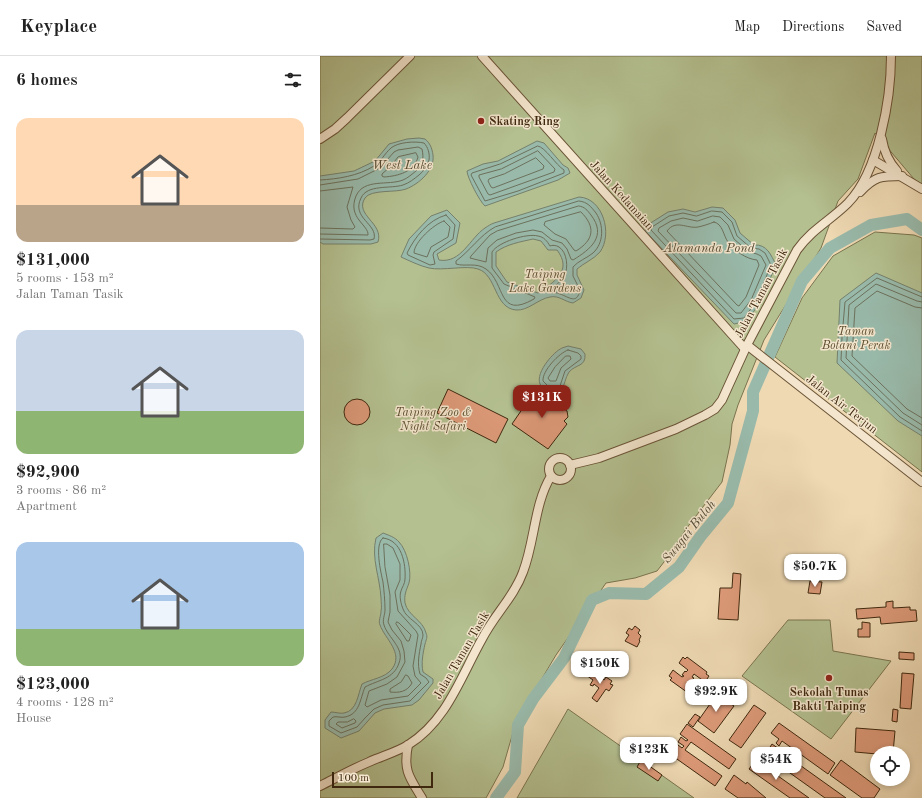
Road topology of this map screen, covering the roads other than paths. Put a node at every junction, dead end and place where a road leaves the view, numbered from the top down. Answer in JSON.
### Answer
{"nodes":[{"id":1,"x":410,"y":56,"type":"edge"},
{"id":2,"x":482,"y":56,"type":"edge"},
{"id":3,"x":891,"y":56,"type":"edge"},
{"id":4,"x":882,"y":135,"type":"junction"},
{"id":5,"x":320,"y":139,"type":"edge"},
{"id":6,"x":873,"y":160,"type":"junction"},
{"id":7,"x":902,"y":176,"type":"junction"},
{"id":8,"x":922,"y":189,"type":"edge"},
{"id":9,"x":850,"y":201,"type":"junction"},
{"id":10,"x":746,"y":347,"type":"junction"},
{"id":11,"x":570,"y":465,"type":"junction"},
{"id":12,"x":551,"y":476,"type":"junction"},
{"id":13,"x":922,"y":482,"type":"edge"},
{"id":14,"x":408,"y":745,"type":"junction"},
{"id":15,"x":320,"y":786,"type":"edge"},
{"id":16,"x":422,"y":798,"type":"edge"}],
"edges":[{"from":1,"to":5,"type":"street"},
{"from":2,"to":10,"type":"street","name":"Jalan Kedamaian"},
{"from":3,"to":4,"type":"street","name":"Jalan Taman Tasik"},
{"from":4,"to":6,"type":"street","name":"Jalan Taman Tasik"},
{"from":4,"to":7,"type":"street"},
{"from":6,"to":7,"type":"street"},
{"from":6,"to":9,"type":"street","name":"Jalan Taman Tasik"},
{"from":7,"to":8,"type":"street"},
{"from":7,"to":9,"type":"street"},
{"from":9,"to":10,"type":"street","name":"Jalan Taman Tasik"},
{"from":10,"to":11,"type":"street","name":"Jalan Taman Tasik"},
{"from":10,"to":13,"type":"street","name":"Jalan Air Terjun"},
{"from":11,"to":12,"type":"street"},
{"from":11,"to":12,"type":"street","name":"Jalan Taman Tasik"},
{"from":12,"to":14,"type":"street","name":"Jalan Taman Tasik"},
{"from":14,"to":15,"type":"street","name":"Jalan Taman Tasik"},
{"from":14,"to":16,"type":"street"}]}
